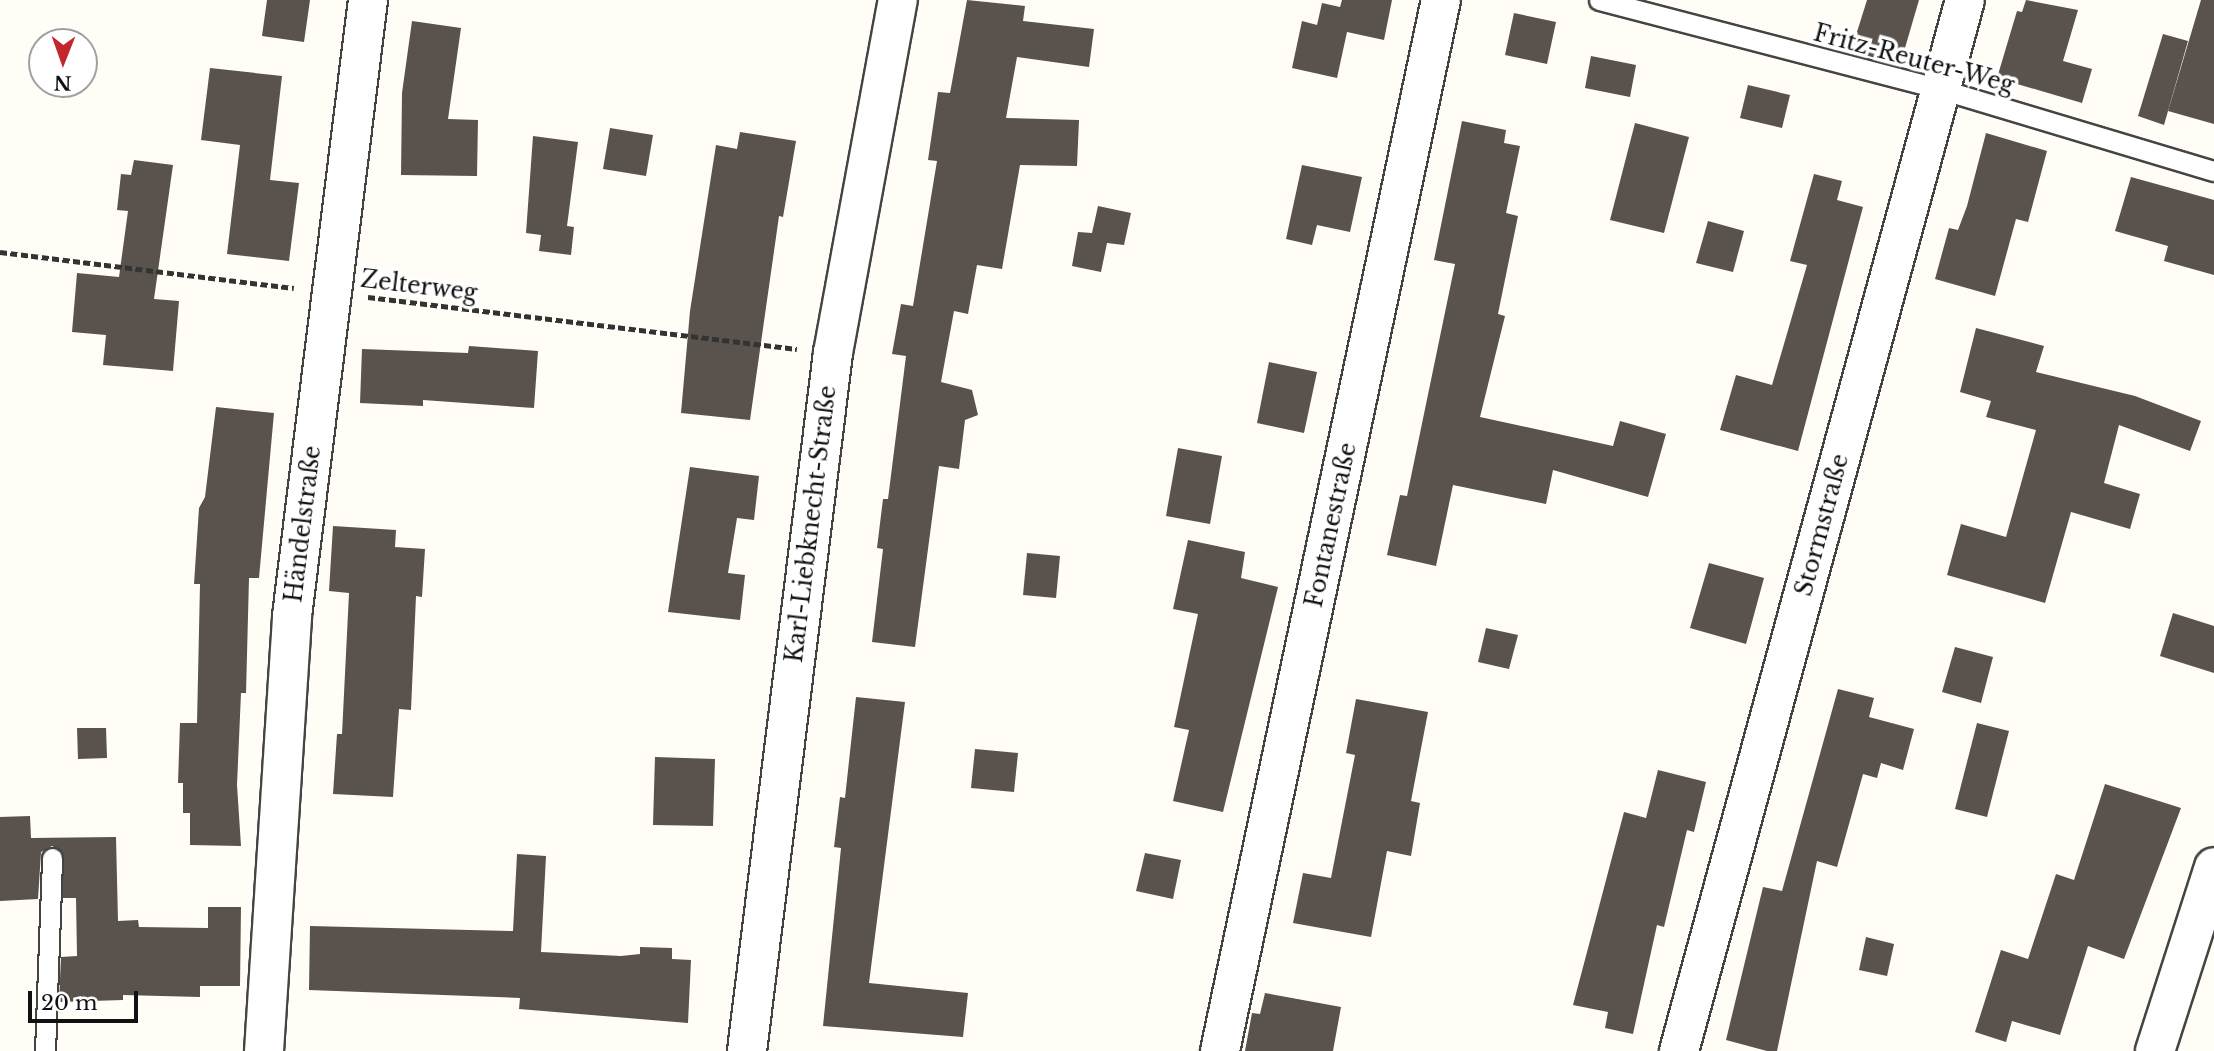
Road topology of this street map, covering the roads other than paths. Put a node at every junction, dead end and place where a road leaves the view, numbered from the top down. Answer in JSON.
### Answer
{"nodes":[{"id":1,"x":368,"y":0,"type":"edge"},
{"id":2,"x":898,"y":0,"type":"edge"},
{"id":3,"x":1441,"y":0,"type":"edge"},
{"id":4,"x":1599,"y":0,"type":"edge"},
{"id":5,"x":1965,"y":0,"type":"edge"},
{"id":6,"x":1940,"y":89,"type":"junction"},
{"id":7,"x":2214,"y":171,"type":"edge"},
{"id":8,"x":52,"y":858,"type":"dead end"},
{"id":9,"x":2214,"y":867,"type":"edge"},
{"id":10,"x":45,"y":1051,"type":"edge"},
{"id":11,"x":264,"y":1051,"type":"edge"},
{"id":12,"x":747,"y":1051,"type":"edge"},
{"id":13,"x":1220,"y":1051,"type":"edge"},
{"id":14,"x":1679,"y":1051,"type":"edge"},
{"id":15,"x":2155,"y":1051,"type":"edge"}],
"edges":[{"from":1,"to":11,"type":"street","name":"Händelstraße"},
{"from":2,"to":12,"type":"street","name":"Karl-Liebknecht-Straße"},
{"from":3,"to":13,"type":"street","name":"Fontanestraße"},
{"from":4,"to":6,"type":"lane","name":"Fritz-Reuter-Weg"},
{"from":5,"to":6,"type":"street","name":"Stormstraße"},
{"from":6,"to":7,"type":"lane","name":"Fritz-Reuter-Weg"},
{"from":6,"to":14,"type":"street","name":"Stormstraße"},
{"from":8,"to":10,"type":"lane"},
{"from":9,"to":15,"type":"street"}]}
